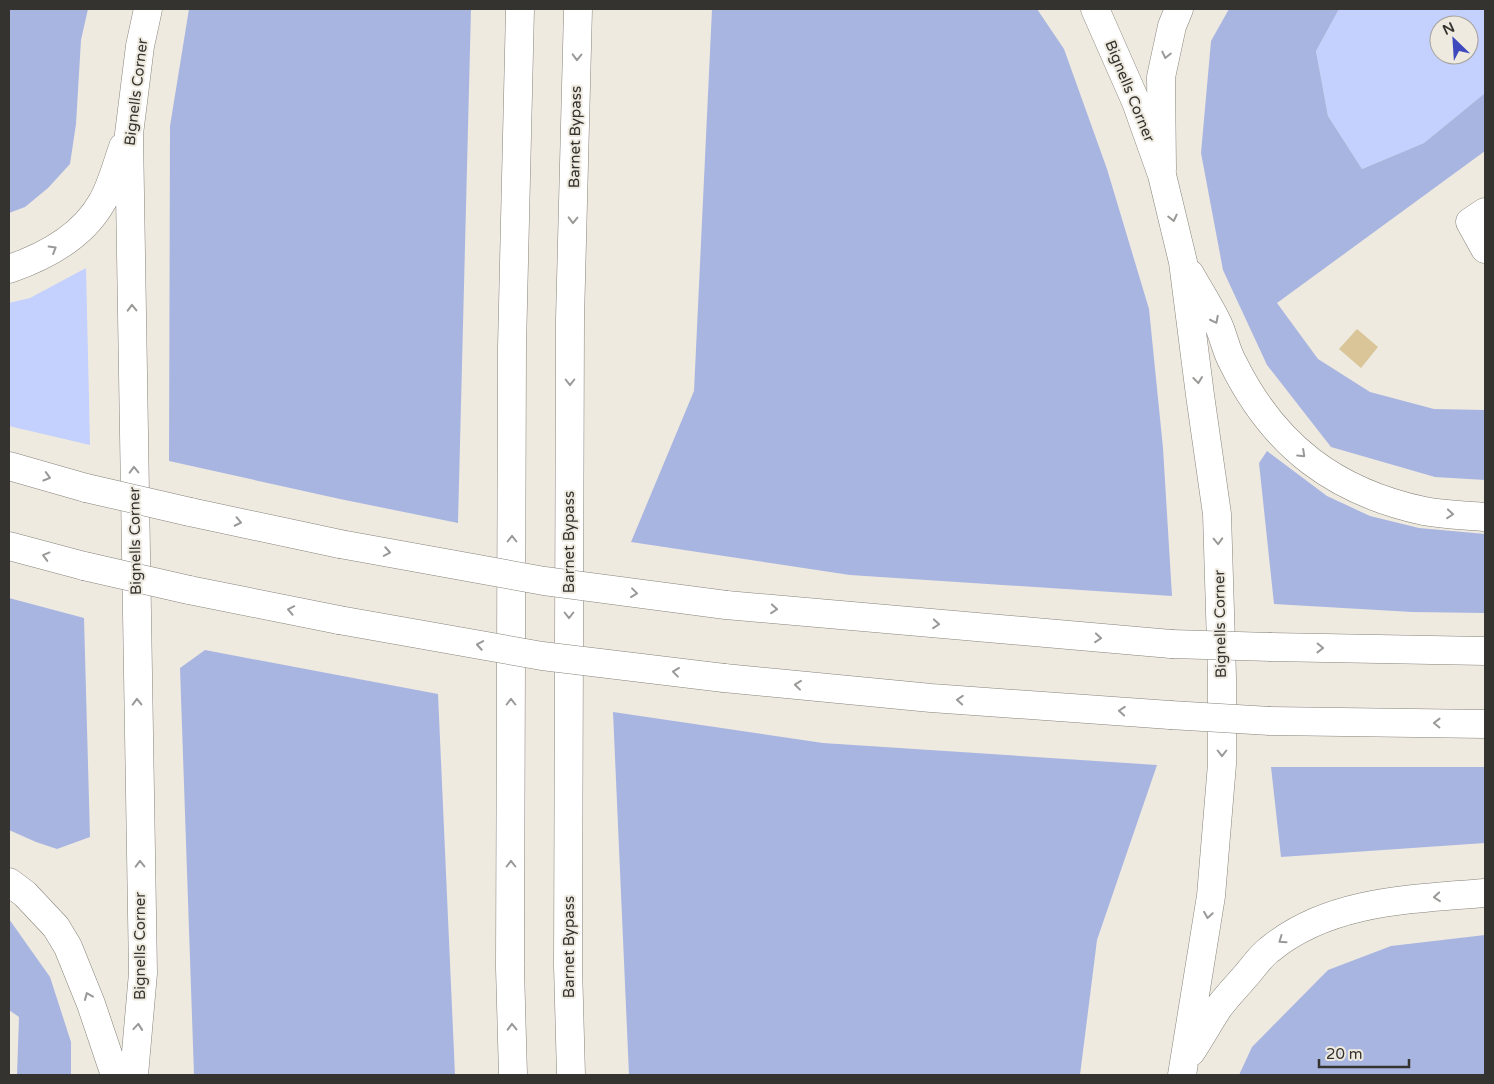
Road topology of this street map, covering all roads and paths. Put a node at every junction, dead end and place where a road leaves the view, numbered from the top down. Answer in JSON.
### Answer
{"nodes":[{"id":1,"x":148,"y":9,"type":"edge"},
{"id":2,"x":520,"y":9,"type":"edge"},
{"id":3,"x":578,"y":9,"type":"edge"},
{"id":4,"x":1095,"y":9,"type":"edge"},
{"id":5,"x":1179,"y":9,"type":"edge"},
{"id":6,"x":129,"y":134,"type":"junction"},
{"id":7,"x":1162,"y":175,"type":"junction"},
{"id":8,"x":1485,"y":212,"type":"edge"},
{"id":9,"x":1485,"y":249,"type":"edge"},
{"id":10,"x":1183,"y":262,"type":"junction"},
{"id":11,"x":9,"y":269,"type":"edge"},
{"id":12,"x":9,"y":466,"type":"edge"},
{"id":13,"x":1485,"y":517,"type":"edge"},
{"id":14,"x":9,"y":546,"type":"edge"},
{"id":15,"x":1485,"y":651,"type":"edge"},
{"id":16,"x":1485,"y":724,"type":"edge"},
{"id":17,"x":9,"y":882,"type":"edge"},
{"id":18,"x":1485,"y":893,"type":"edge"},
{"id":19,"x":1184,"y":1069,"type":"edge"},
{"id":20,"x":114,"y":1075,"type":"edge"},
{"id":21,"x":134,"y":1075,"type":"edge"},
{"id":22,"x":513,"y":1075,"type":"edge"},
{"id":23,"x":571,"y":1075,"type":"edge"}],
"edges":[{"from":1,"to":6,"type":"main road","name":"Bignells Corner"},
{"from":22,"to":2,"type":"main road","one_way":true},
{"from":3,"to":23,"type":"main road","name":"Barnet Bypass","one_way":true},
{"from":4,"to":7,"type":"main road","name":"Bignells Corner"},
{"from":5,"to":7,"type":"main road","name":"Bignells Corner","one_way":true},
{"from":11,"to":6,"type":"main road","one_way":true},
{"from":21,"to":6,"type":"main road","name":"Bignells Corner","one_way":true},
{"from":7,"to":10,"type":"main road","name":"Bignells Corner","one_way":true},
{"from":8,"to":9,"type":"main road"},
{"from":10,"to":13,"type":"main road","one_way":true},
{"from":10,"to":19,"type":"main road","name":"Bignells Corner","one_way":true},
{"from":12,"to":15,"type":"main road","one_way":true,"bridge":true},
{"from":16,"to":14,"type":"main road","one_way":true,"bridge":true},
{"from":20,"to":17,"type":"main road","one_way":true},
{"from":18,"to":19,"type":"main road","one_way":true}]}
